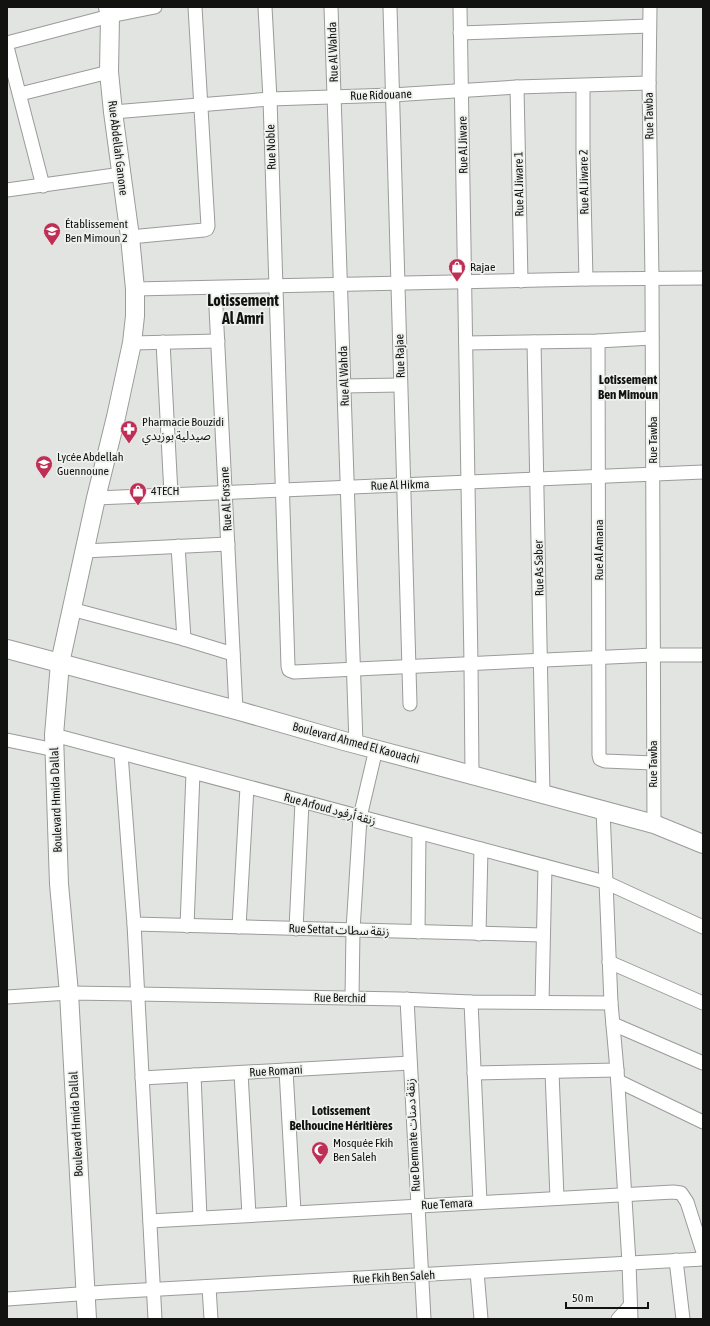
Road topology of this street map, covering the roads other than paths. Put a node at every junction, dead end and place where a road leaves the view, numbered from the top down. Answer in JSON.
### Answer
{"nodes":[{"id":1,"x":155,"y":7,"type":"edge"},
{"id":2,"x":195,"y":7,"type":"edge"},
{"id":3,"x":265,"y":7,"type":"edge"},
{"id":4,"x":331,"y":7,"type":"edge"},
{"id":5,"x":390,"y":7,"type":"edge"},
{"id":6,"x":460,"y":7,"type":"edge"},
{"id":7,"x":650,"y":7,"type":"edge"},
{"id":8,"x":109,"y":12,"type":"edge"},
{"id":9,"x":649,"y":26,"type":"junction"},
{"id":10,"x":460,"y":33,"type":"junction"},
{"id":11,"x":7,"y":43,"type":"edge"},
{"id":12,"x":7,"y":47,"type":"edge"},
{"id":13,"x":109,"y":72,"type":"junction"},
{"id":14,"x":649,"y":83,"type":"junction"},
{"id":15,"x":583,"y":86,"type":"junction"},
{"id":16,"x":517,"y":87,"type":"junction"},
{"id":17,"x":462,"y":91,"type":"junction"},
{"id":18,"x":20,"y":94,"type":"junction"},
{"id":19,"x":392,"y":95,"type":"junction"},
{"id":20,"x":335,"y":97,"type":"junction"},
{"id":21,"x":270,"y":99,"type":"junction"},
{"id":22,"x":202,"y":104,"type":"junction"},
{"id":23,"x":113,"y":112,"type":"junction"},
{"id":24,"x":122,"y":174,"type":"junction"},
{"id":25,"x":42,"y":186,"type":"junction"},
{"id":26,"x":7,"y":190,"type":"edge"},
{"id":27,"x":130,"y":237,"type":"junction"},
{"id":28,"x":703,"y":278,"type":"edge"},
{"id":29,"x":586,"y":279,"type":"junction"},
{"id":30,"x":652,"y":279,"type":"junction"},
{"id":31,"x":520,"y":281,"type":"junction"},
{"id":32,"x":465,"y":282,"type":"junction"},
{"id":33,"x":398,"y":283,"type":"junction"},
{"id":34,"x":340,"y":285,"type":"junction"},
{"id":35,"x":275,"y":286,"type":"junction"},
{"id":36,"x":215,"y":288,"type":"junction"},
{"id":37,"x":135,"y":289,"type":"junction"},
{"id":38,"x":652,"y":338,"type":"junction"},
{"id":39,"x":218,"y":341,"type":"junction"},
{"id":40,"x":163,"y":342,"type":"junction"},
{"id":41,"x":534,"y":342,"type":"junction"},
{"id":42,"x":598,"y":342,"type":"junction"},
{"id":43,"x":132,"y":343,"type":"junction"},
{"id":44,"x":466,"y":343,"type":"junction"},
{"id":45,"x":400,"y":385,"type":"junction"},
{"id":46,"x":344,"y":386,"type":"junction"},
{"id":47,"x":703,"y":472,"type":"edge"},
{"id":48,"x":653,"y":474,"type":"junction"},
{"id":49,"x":598,"y":477,"type":"junction"},
{"id":50,"x":537,"y":480,"type":"junction"},
{"id":51,"x":467,"y":482,"type":"junction"},
{"id":52,"x":403,"y":485,"type":"junction"},
{"id":53,"x":347,"y":487,"type":"junction"},
{"id":54,"x":283,"y":490,"type":"junction"},
{"id":55,"x":225,"y":492,"type":"junction"},
{"id":56,"x":171,"y":494,"type":"junction"},
{"id":57,"x":96,"y":498,"type":"junction"},
{"id":58,"x":228,"y":544,"type":"junction"},
{"id":59,"x":178,"y":546,"type":"junction"},
{"id":60,"x":84,"y":550,"type":"junction"},
{"id":61,"x":71,"y":609,"type":"junction"},
{"id":62,"x":184,"y":639,"type":"junction"},
{"id":63,"x":7,"y":649,"type":"edge"},
{"id":64,"x":233,"y":654,"type":"junction"},
{"id":65,"x":653,"y":655,"type":"junction"},
{"id":66,"x":703,"y":655,"type":"edge"},
{"id":67,"x":599,"y":658,"type":"junction"},
{"id":68,"x":540,"y":660,"type":"junction"},
{"id":69,"x":60,"y":663,"type":"junction"},
{"id":70,"x":471,"y":664,"type":"junction"},
{"id":71,"x":408,"y":666,"type":"junction"},
{"id":72,"x":353,"y":669,"type":"junction"},
{"id":73,"x":410,"y":704,"type":"dead end"},
{"id":74,"x":236,"y":710,"type":"junction"},
{"id":75,"x":7,"y":740,"type":"edge"},
{"id":76,"x":54,"y":743,"type":"junction"},
{"id":77,"x":356,"y":744,"type":"junction"},
{"id":78,"x":376,"y":749,"type":"junction"},
{"id":79,"x":121,"y":754,"type":"junction"},
{"id":80,"x":653,"y":763,"type":"junction"},
{"id":81,"x":193,"y":773,"type":"junction"},
{"id":82,"x":472,"y":775,"type":"junction"},
{"id":83,"x":247,"y":787,"type":"junction"},
{"id":84,"x":543,"y":794,"type":"junction"},
{"id":85,"x":302,"y":802,"type":"junction"},
{"id":86,"x":603,"y":810,"type":"junction"},
{"id":87,"x":360,"y":817,"type":"junction"},
{"id":88,"x":654,"y":824,"type":"junction"},
{"id":89,"x":419,"y":833,"type":"junction"},
{"id":90,"x":703,"y":844,"type":"edge"},
{"id":91,"x":481,"y":849,"type":"junction"},
{"id":92,"x":545,"y":866,"type":"junction"},
{"id":93,"x":605,"y":882,"type":"junction"},
{"id":94,"x":134,"y":924,"type":"junction"},
{"id":95,"x":187,"y":926,"type":"junction"},
{"id":96,"x":238,"y":927,"type":"junction"},
{"id":97,"x":703,"y":927,"type":"edge"},
{"id":98,"x":296,"y":929,"type":"junction"},
{"id":99,"x":353,"y":930,"type":"junction"},
{"id":100,"x":418,"y":932,"type":"junction"},
{"id":101,"x":479,"y":934,"type":"junction"},
{"id":102,"x":543,"y":935,"type":"junction"},
{"id":103,"x":609,"y":962,"type":"junction"},
{"id":104,"x":69,"y":993,"type":"junction"},
{"id":105,"x":138,"y":994,"type":"junction"},
{"id":106,"x":7,"y":997,"type":"edge"},
{"id":107,"x":352,"y":998,"type":"junction"},
{"id":108,"x":407,"y":999,"type":"junction"},
{"id":109,"x":471,"y":1002,"type":"junction"},
{"id":110,"x":542,"y":1002,"type":"junction"},
{"id":111,"x":611,"y":1003,"type":"junction"},
{"id":112,"x":703,"y":1003,"type":"edge"},
{"id":113,"x":613,"y":1024,"type":"junction"},
{"id":114,"x":703,"y":1063,"type":"edge"},
{"id":115,"x":410,"y":1064,"type":"junction"},
{"id":116,"x":286,"y":1070,"type":"junction"},
{"id":117,"x":552,"y":1072,"type":"junction"},
{"id":118,"x":241,"y":1073,"type":"junction"},
{"id":119,"x":474,"y":1073,"type":"junction"},
{"id":120,"x":194,"y":1075,"type":"junction"},
{"id":121,"x":618,"y":1075,"type":"junction"},
{"id":122,"x":142,"y":1078,"type":"junction"},
{"id":123,"x":703,"y":1122,"type":"edge"},
{"id":124,"x":625,"y":1195,"type":"junction"},
{"id":125,"x":557,"y":1198,"type":"junction"},
{"id":126,"x":480,"y":1202,"type":"junction"},
{"id":127,"x":417,"y":1206,"type":"junction"},
{"id":128,"x":294,"y":1212,"type":"junction"},
{"id":129,"x":249,"y":1215,"type":"junction"},
{"id":130,"x":200,"y":1218,"type":"junction"},
{"id":131,"x":150,"y":1221,"type":"junction"},
{"id":132,"x":703,"y":1252,"type":"edge"},
{"id":133,"x":703,"y":1259,"type":"edge"},
{"id":134,"x":676,"y":1260,"type":"junction"},
{"id":135,"x":629,"y":1263,"type":"junction"},
{"id":136,"x":477,"y":1272,"type":"junction"},
{"id":137,"x":421,"y":1275,"type":"junction"},
{"id":138,"x":209,"y":1287,"type":"junction"},
{"id":139,"x":154,"y":1290,"type":"junction"},
{"id":140,"x":85,"y":1293,"type":"junction"},
{"id":141,"x":7,"y":1299,"type":"edge"},
{"id":142,"x":630,"y":1313,"type":"edge"},
{"id":143,"x":87,"y":1319,"type":"edge"},
{"id":144,"x":156,"y":1319,"type":"edge"},
{"id":145,"x":211,"y":1319,"type":"edge"},
{"id":146,"x":424,"y":1319,"type":"edge"},
{"id":147,"x":481,"y":1319,"type":"edge"},
{"id":148,"x":618,"y":1319,"type":"edge"},
{"id":149,"x":683,"y":1319,"type":"edge"}],
"edges":[{"from":1,"to":8,"type":"street"},
{"from":2,"to":22,"type":"street"},
{"from":3,"to":21,"type":"street","name":"Rue Noble"},
{"from":4,"to":20,"type":"street","name":"Rue Al Wahda"},
{"from":5,"to":19,"type":"street","name":"Rue Rajae"},
{"from":6,"to":10,"type":"street","name":"Rue Al Jiware"},
{"from":7,"to":9,"type":"street","name":"Rue Tawba"},
{"from":8,"to":11,"type":"street"},
{"from":8,"to":13,"type":"street","name":"Rue Abdellah Ganone"},
{"from":9,"to":10,"type":"street"},
{"from":9,"to":14,"type":"street","name":"Rue Tawba"},
{"from":10,"to":17,"type":"street","name":"Rue Al Jiware"},
{"from":12,"to":18,"type":"street"},
{"from":13,"to":18,"type":"street"},
{"from":13,"to":23,"type":"street","name":"Rue Abdellah Ganone"},
{"from":14,"to":15,"type":"street","name":"Rue Ridouane"},
{"from":14,"to":30,"type":"street","name":"Rue Tawba"},
{"from":15,"to":16,"type":"street","name":"Rue Ridouane"},
{"from":15,"to":29,"type":"street","name":"Rue Al Jiware 2"},
{"from":16,"to":17,"type":"street","name":"Rue Ridouane"},
{"from":16,"to":31,"type":"street","name":"Rue Al Jiware 1"},
{"from":17,"to":19,"type":"street","name":"Rue Ridouane"},
{"from":17,"to":32,"type":"street","name":"Rue Al Jiware"},
{"from":18,"to":25,"type":"street"},
{"from":19,"to":20,"type":"street","name":"Rue Ridouane"},
{"from":19,"to":33,"type":"street","name":"Rue Rajae"},
{"from":20,"to":21,"type":"street","name":"Rue Ridouane"},
{"from":20,"to":34,"type":"street","name":"Rue Al Wahda"},
{"from":21,"to":22,"type":"street","name":"Rue Ridouane"},
{"from":21,"to":35,"type":"street","name":"Rue Noble"},
{"from":22,"to":23,"type":"street","name":"Rue Ridouane"},
{"from":22,"to":27,"type":"street"},
{"from":23,"to":24,"type":"street","name":"Rue Abdellah Ganone"},
{"from":24,"to":25,"type":"street"},
{"from":24,"to":27,"type":"street","name":"Rue Abdellah Ganone"},
{"from":25,"to":26,"type":"street"},
{"from":27,"to":37,"type":"street","name":"Rue Abdellah Ganone"},
{"from":28,"to":30,"type":"street"},
{"from":29,"to":30,"type":"street"},
{"from":29,"to":31,"type":"street"},
{"from":30,"to":38,"type":"street","name":"Rue Tawba"},
{"from":31,"to":32,"type":"street"},
{"from":32,"to":33,"type":"street"},
{"from":32,"to":44,"type":"street","name":"Rue Al Jiware"},
{"from":33,"to":34,"type":"street"},
{"from":33,"to":45,"type":"street","name":"Rue Rajae"},
{"from":34,"to":35,"type":"street"},
{"from":34,"to":46,"type":"street","name":"Rue Al Wahda"},
{"from":35,"to":36,"type":"street"},
{"from":35,"to":54,"type":"street","name":"Rue Noble"},
{"from":36,"to":37,"type":"street"},
{"from":36,"to":39,"type":"street","name":"Rue Al Forsane"},
{"from":37,"to":43,"type":"street","name":"Boulevard Hmida Dallal"},
{"from":38,"to":42,"type":"street"},
{"from":38,"to":48,"type":"street","name":"Rue Tawba"},
{"from":39,"to":40,"type":"street"},
{"from":39,"to":55,"type":"street","name":"Rue Al Forsane"},
{"from":40,"to":43,"type":"street"},
{"from":40,"to":56,"type":"street"},
{"from":41,"to":42,"type":"street"},
{"from":41,"to":44,"type":"street"},
{"from":41,"to":50,"type":"street","name":"Rue As Saber"},
{"from":42,"to":49,"type":"street","name":"Rue Al Amana"},
{"from":43,"to":57,"type":"street","name":"Boulevard Hmida Dallal"},
{"from":44,"to":51,"type":"street","name":"Rue Al Jiware"},
{"from":45,"to":46,"type":"street"},
{"from":45,"to":52,"type":"street","name":"Rue Rajae"},
{"from":46,"to":53,"type":"street","name":"Rue Al Wahda"},
{"from":47,"to":48,"type":"street","name":"Rue Al Hikma"},
{"from":48,"to":49,"type":"street","name":"Rue Al Hikma"},
{"from":48,"to":65,"type":"street","name":"Rue Tawba"},
{"from":49,"to":50,"type":"street","name":"Rue Al Hikma"},
{"from":49,"to":67,"type":"street","name":"Rue Al Amana"},
{"from":50,"to":51,"type":"street","name":"Rue Al Hikma"},
{"from":50,"to":68,"type":"street","name":"Rue As Saber"},
{"from":51,"to":52,"type":"street","name":"Rue Al Hikma"},
{"from":51,"to":70,"type":"street","name":"Rue Al Jiware"},
{"from":52,"to":53,"type":"street","name":"Rue Al Hikma"},
{"from":52,"to":71,"type":"street","name":"Rue Rajae"},
{"from":53,"to":54,"type":"street","name":"Rue Al Hikma"},
{"from":53,"to":72,"type":"street","name":"Rue Al Wahda"},
{"from":54,"to":55,"type":"street","name":"Rue Al Hikma"},
{"from":54,"to":72,"type":"street","name":"Rue Noble"},
{"from":55,"to":56,"type":"street","name":"Rue Al Hikma"},
{"from":55,"to":58,"type":"street","name":"Rue Al Forsane"},
{"from":56,"to":57,"type":"street","name":"Rue Al Hikma"},
{"from":57,"to":60,"type":"street","name":"Boulevard Hmida Dallal"},
{"from":58,"to":59,"type":"street"},
{"from":58,"to":64,"type":"street","name":"Rue Al Forsane"},
{"from":59,"to":60,"type":"street"},
{"from":59,"to":62,"type":"street"},
{"from":60,"to":61,"type":"street","name":"Boulevard Hmida Dallal"},
{"from":61,"to":62,"type":"street"},
{"from":61,"to":69,"type":"street","name":"Boulevard Hmida Dallal"},
{"from":62,"to":64,"type":"street"},
{"from":63,"to":69,"type":"street","name":"Boulevard Ahmed El Kaouachi"},
{"from":64,"to":74,"type":"street","name":"Rue Al Forsane"},
{"from":65,"to":66,"type":"street"},
{"from":65,"to":67,"type":"street"},
{"from":65,"to":80,"type":"street","name":"Rue Tawba"},
{"from":67,"to":68,"type":"street"},
{"from":67,"to":80,"type":"street","name":"Rue Al Amana"},
{"from":68,"to":70,"type":"street"},
{"from":68,"to":84,"type":"street","name":"Rue As Saber"},
{"from":69,"to":74,"type":"street","name":"Boulevard Ahmed El Kaouachi"},
{"from":69,"to":76,"type":"street","name":"Boulevard Hmida Dallal"},
{"from":70,"to":71,"type":"street"},
{"from":70,"to":82,"type":"street","name":"Rue Al Jiware"},
{"from":71,"to":72,"type":"street"},
{"from":71,"to":73,"type":"street","name":"Rue Rajae"},
{"from":72,"to":77,"type":"street","name":"Rue Al Wahda"},
{"from":74,"to":77,"type":"street","name":"Boulevard Ahmed El Kaouachi"},
{"from":75,"to":76,"type":"street","name":"Rue Arfoud زنقة أرفود"},
{"from":76,"to":79,"type":"street","name":"Rue Arfoud زنقة أرفود"},
{"from":76,"to":104,"type":"street","name":"Boulevard Hmida Dallal"},
{"from":77,"to":78,"type":"street","name":"Boulevard Ahmed El Kaouachi"},
{"from":78,"to":82,"type":"street","name":"Boulevard Ahmed El Kaouachi"},
{"from":78,"to":87,"type":"street"},
{"from":79,"to":81,"type":"street","name":"Rue Arfoud زنقة أرفود"},
{"from":79,"to":94,"type":"street"},
{"from":80,"to":88,"type":"street","name":"Rue Tawba"},
{"from":81,"to":83,"type":"street","name":"Rue Arfoud زنقة أرفود"},
{"from":81,"to":95,"type":"street"},
{"from":82,"to":84,"type":"street","name":"Boulevard Ahmed El Kaouachi"},
{"from":83,"to":85,"type":"street","name":"Rue Arfoud زنقة أرفود"},
{"from":83,"to":96,"type":"street"},
{"from":84,"to":86,"type":"street","name":"Boulevard Ahmed El Kaouachi"},
{"from":85,"to":87,"type":"street","name":"Rue Arfoud زنقة أرفود"},
{"from":85,"to":98,"type":"street"},
{"from":86,"to":88,"type":"street","name":"Boulevard Ahmed El Kaouachi"},
{"from":86,"to":93,"type":"street"},
{"from":87,"to":89,"type":"street","name":"Rue Arfoud زنقة أرفود"},
{"from":87,"to":99,"type":"street"},
{"from":88,"to":90,"type":"street","name":"Boulevard Ahmed El Kaouachi"},
{"from":89,"to":91,"type":"street","name":"Rue Arfoud زنقة أرفود"},
{"from":89,"to":100,"type":"street"},
{"from":91,"to":92,"type":"street","name":"Rue Arfoud زنقة أرفود"},
{"from":91,"to":101,"type":"street"},
{"from":92,"to":93,"type":"street","name":"Rue Arfoud زنقة أرفود"},
{"from":92,"to":102,"type":"street"},
{"from":93,"to":97,"type":"street","name":"Rue Arfoud زنقة أرفود"},
{"from":93,"to":103,"type":"street"},
{"from":94,"to":95,"type":"street","name":"Rue Settat زنقة سطات"},
{"from":94,"to":105,"type":"street"},
{"from":95,"to":96,"type":"street","name":"Rue Settat زنقة سطات"},
{"from":96,"to":98,"type":"street","name":"Rue Settat زنقة سطات"},
{"from":98,"to":99,"type":"street","name":"Rue Settat زنقة سطات"},
{"from":99,"to":100,"type":"street","name":"Rue Settat زنقة سطات"},
{"from":99,"to":107,"type":"street"},
{"from":100,"to":101,"type":"street","name":"Rue Settat زنقة سطات"},
{"from":101,"to":102,"type":"street","name":"Rue Settat زنقة سطات"},
{"from":102,"to":110,"type":"street"},
{"from":103,"to":111,"type":"street"},
{"from":103,"to":112,"type":"street"},
{"from":104,"to":105,"type":"street","name":"Rue Berchid"},
{"from":104,"to":106,"type":"street","name":"Rue Berchid"},
{"from":104,"to":140,"type":"street","name":"Boulevard Hmida Dallal"},
{"from":105,"to":107,"type":"street","name":"Rue Berchid"},
{"from":105,"to":122,"type":"street"},
{"from":107,"to":108,"type":"street","name":"Rue Berchid"},
{"from":108,"to":109,"type":"street","name":"Rue Berchid"},
{"from":108,"to":115,"type":"street","name":"Rue Demnate زنقة دمنات"},
{"from":109,"to":110,"type":"street","name":"Rue Berchid"},
{"from":109,"to":119,"type":"street"},
{"from":110,"to":111,"type":"street","name":"Rue Berchid"},
{"from":111,"to":113,"type":"street"},
{"from":113,"to":114,"type":"street"},
{"from":113,"to":121,"type":"street"},
{"from":115,"to":116,"type":"street","name":"Rue Romani"},
{"from":115,"to":127,"type":"street","name":"Rue Demnate زنقة دمنات"},
{"from":116,"to":118,"type":"street","name":"Rue Romani"},
{"from":116,"to":128,"type":"street"},
{"from":117,"to":119,"type":"street"},
{"from":117,"to":121,"type":"street"},
{"from":117,"to":125,"type":"street"},
{"from":118,"to":120,"type":"street","name":"Rue Romani"},
{"from":118,"to":129,"type":"street"},
{"from":119,"to":126,"type":"street"},
{"from":120,"to":122,"type":"street","name":"Rue Romani"},
{"from":120,"to":130,"type":"street"},
{"from":121,"to":123,"type":"street"},
{"from":121,"to":124,"type":"street"},
{"from":122,"to":131,"type":"street"},
{"from":124,"to":125,"type":"street","name":"Rue Temara"},
{"from":124,"to":132,"type":"street","name":"Rue Temara"},
{"from":124,"to":135,"type":"street"},
{"from":125,"to":126,"type":"street","name":"Rue Temara"},
{"from":126,"to":127,"type":"street","name":"Rue Temara"},
{"from":127,"to":128,"type":"street","name":"Rue Temara"},
{"from":127,"to":137,"type":"street","name":"Rue Demnate زنقة دمنات"},
{"from":128,"to":129,"type":"street","name":"Rue Temara"},
{"from":129,"to":130,"type":"street","name":"Rue Temara"},
{"from":130,"to":131,"type":"street","name":"Rue Temara"},
{"from":131,"to":139,"type":"street"},
{"from":133,"to":134,"type":"street","name":"Rue Fkih Ben Saleh"},
{"from":134,"to":135,"type":"street","name":"Rue Fkih Ben Saleh"},
{"from":134,"to":149,"type":"street"},
{"from":135,"to":136,"type":"street","name":"Rue Fkih Ben Saleh"},
{"from":135,"to":142,"type":"street"},
{"from":136,"to":137,"type":"street","name":"Rue Fkih Ben Saleh"},
{"from":136,"to":147,"type":"street"},
{"from":137,"to":138,"type":"street","name":"Rue Fkih Ben Saleh"},
{"from":137,"to":146,"type":"street","name":"Rue Demnate زنقة دمنات"},
{"from":138,"to":139,"type":"street","name":"Rue Fkih Ben Saleh"},
{"from":138,"to":145,"type":"street"},
{"from":139,"to":140,"type":"street","name":"Rue Fkih Ben Saleh"},
{"from":139,"to":144,"type":"street"},
{"from":140,"to":141,"type":"street","name":"Rue Fkih Ben Saleh"},
{"from":140,"to":143,"type":"street","name":"Boulevard Hmida Dallal"},
{"from":142,"to":148,"type":"street"}]}
